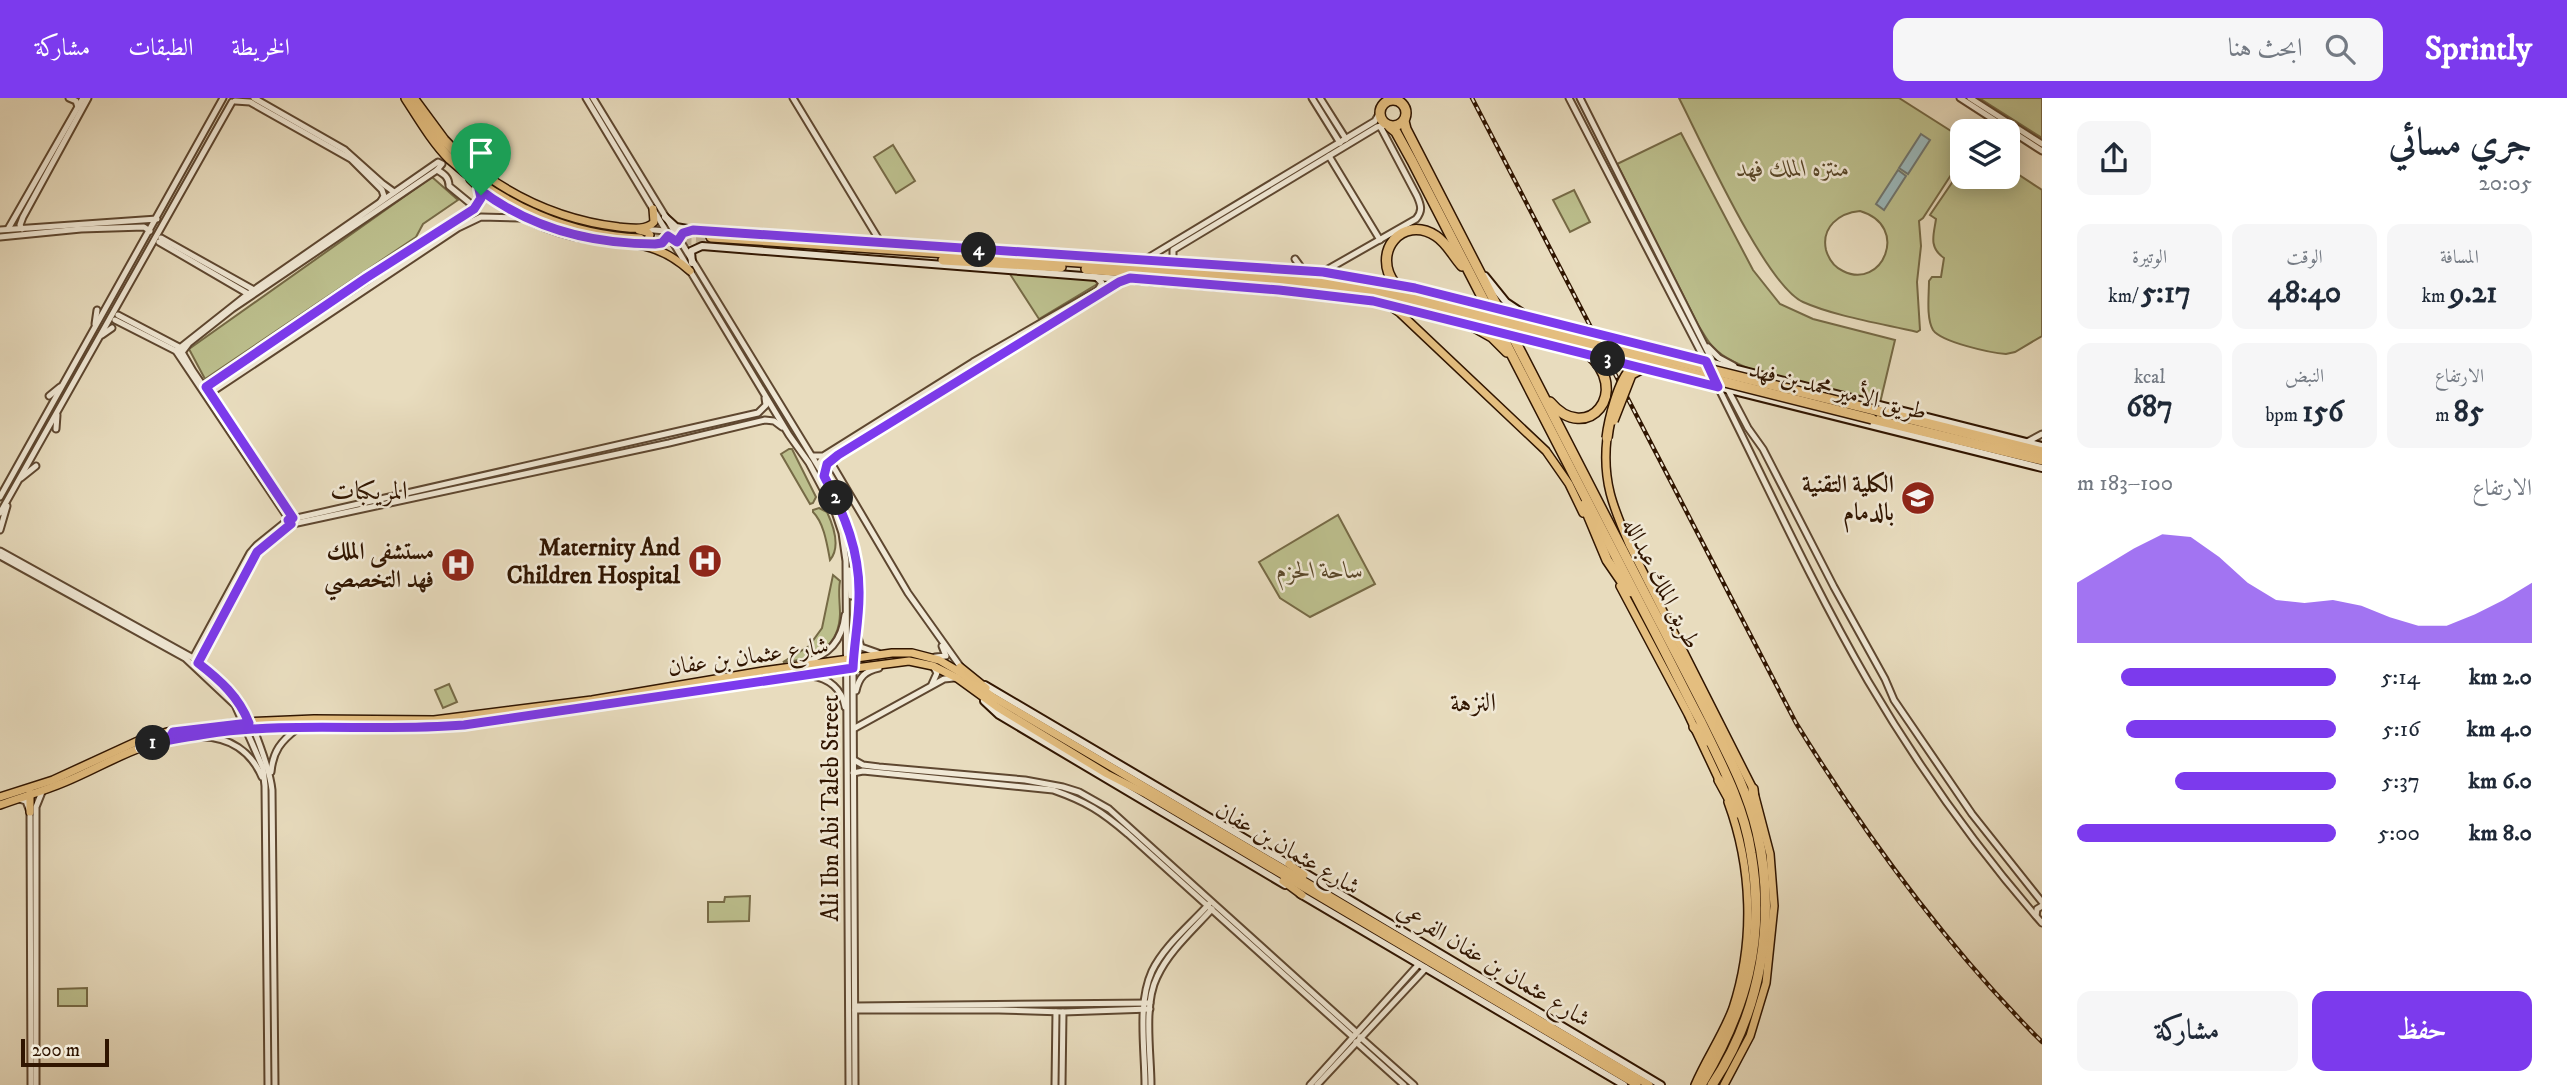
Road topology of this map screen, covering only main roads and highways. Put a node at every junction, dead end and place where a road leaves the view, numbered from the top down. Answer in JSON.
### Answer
{"nodes":[{"id":1,"x":406,"y":98,"type":"edge"},
{"id":2,"x":413,"y":98,"type":"edge"},
{"id":3,"x":1404,"y":121,"type":"junction"},
{"id":4,"x":1385,"y":126,"type":"junction"},
{"id":5,"x":451,"y":154,"type":"junction"},
{"id":6,"x":653,"y":209,"type":"road end"},
{"id":7,"x":665,"y":217,"type":"road end"},
{"id":8,"x":722,"y":232,"type":"junction"},
{"id":9,"x":638,"y":238,"type":"junction"},
{"id":10,"x":710,"y":243,"type":"junction"},
{"id":11,"x":979,"y":250,"type":"junction"},
{"id":12,"x":927,"y":255,"type":"junction"},
{"id":13,"x":1475,"y":263,"type":"junction"},
{"id":14,"x":691,"y":267,"type":"joint"},
{"id":15,"x":1257,"y":268,"type":"junction"},
{"id":16,"x":1006,"y":270,"type":"junction"},
{"id":17,"x":1470,"y":275,"type":"junction"},
{"id":18,"x":1283,"y":276,"type":"junction"},
{"id":19,"x":1294,"y":284,"type":"junction"},
{"id":20,"x":1395,"y":284,"type":"junction"},
{"id":21,"x":1407,"y":298,"type":"junction"},
{"id":22,"x":1370,"y":301,"type":"junction"},
{"id":23,"x":1387,"y":304,"type":"junction"},
{"id":24,"x":1487,"y":307,"type":"junction"},
{"id":25,"x":1499,"y":310,"type":"junction"},
{"id":26,"x":1536,"y":319,"type":"junction"},
{"id":27,"x":1469,"y":324,"type":"junction"},
{"id":28,"x":1500,"y":333,"type":"junction"},
{"id":29,"x":1513,"y":336,"type":"junction"},
{"id":30,"x":1587,"y":353,"type":"junction"},
{"id":31,"x":1514,"y":360,"type":"junction"},
{"id":32,"x":1647,"y":365,"type":"junction"},
{"id":33,"x":1541,"y":391,"type":"junction"},
{"id":34,"x":1875,"y":415,"type":"junction"},
{"id":35,"x":1607,"y":438,"type":"joint"},
{"id":36,"x":1959,"y":440,"type":"junction"},
{"id":37,"x":2042,"y":449,"type":"edge"},
{"id":38,"x":1562,"y":452,"type":"junction"},
{"id":39,"x":2042,"y":460,"type":"edge"},
{"id":40,"x":2042,"y":467,"type":"edge"},
{"id":41,"x":1607,"y":560,"type":"junction"},
{"id":42,"x":1639,"y":581,"type":"junction"},
{"id":43,"x":1649,"y":620,"type":"junction"},
{"id":44,"x":1677,"y":639,"type":"junction"},
{"id":45,"x":927,"y":656,"type":"junction"},
{"id":46,"x":851,"y":664,"type":"junction"},
{"id":47,"x":982,"y":684,"type":"junction"},
{"id":48,"x":978,"y":695,"type":"junction"},
{"id":49,"x":1016,"y":711,"type":"junction"},
{"id":50,"x":248,"y":725,"type":"junction"},
{"id":51,"x":1694,"y":727,"type":"junction"},
{"id":52,"x":173,"y":732,"type":"junction"},
{"id":53,"x":1071,"y":746,"type":"junction"},
{"id":54,"x":142,"y":747,"type":"junction"},
{"id":55,"x":1714,"y":748,"type":"junction"},
{"id":56,"x":1720,"y":780,"type":"junction"},
{"id":57,"x":38,"y":785,"type":"junction"},
{"id":58,"x":1752,"y":789,"type":"junction"},
{"id":59,"x":1144,"y":793,"type":"junction"},
{"id":60,"x":29,"y":795,"type":"junction"},
{"id":61,"x":0,"y":797,"type":"edge"},
{"id":62,"x":0,"y":805,"type":"edge"},
{"id":63,"x":33,"y":814,"type":"road end"},
{"id":64,"x":1207,"y":816,"type":"junction"},
{"id":65,"x":1746,"y":831,"type":"junction"},
{"id":66,"x":1757,"y":832,"type":"junction"},
{"id":67,"x":1240,"y":850,"type":"junction"},
{"id":68,"x":1289,"y":864,"type":"junction"},
{"id":69,"x":1302,"y":895,"type":"junction"},
{"id":70,"x":1345,"y":904,"type":"junction"},
{"id":71,"x":1418,"y":953,"type":"junction"},
{"id":72,"x":1428,"y":964,"type":"junction"},
{"id":73,"x":1503,"y":998,"type":"junction"},
{"id":74,"x":1504,"y":1014,"type":"junction"},
{"id":75,"x":1560,"y":1026,"type":"junction"},
{"id":76,"x":1555,"y":1037,"type":"junction"},
{"id":77,"x":1623,"y":1085,"type":"edge"},
{"id":78,"x":1637,"y":1085,"type":"edge"},
{"id":79,"x":1649,"y":1085,"type":"edge"},
{"id":80,"x":1661,"y":1085,"type":"edge"},
{"id":81,"x":1692,"y":1085,"type":"edge"},
{"id":82,"x":1701,"y":1085,"type":"edge"},
{"id":83,"x":1712,"y":1085,"type":"edge"},
{"id":84,"x":1724,"y":1085,"type":"edge"}],
"edges":[{"from":1,"to":5,"type":"highway"},
{"from":2,"to":5,"type":"highway"},
{"from":3,"to":4,"type":"highway"},
{"from":3,"to":4,"type":"highway"},
{"from":3,"to":13,"type":"highway","name":"طريق الملك عبدالله"},
{"from":4,"to":17,"type":"highway","name":"طريق الملك عبدالله"},
{"from":5,"to":9,"type":"highway"},
{"from":5,"to":9,"type":"main road"},
{"from":6,"to":9,"type":"main road"},
{"from":7,"to":8,"type":"main road"},
{"from":8,"to":10,"type":"main road"},
{"from":8,"to":11,"type":"main road"},
{"from":9,"to":14,"type":"main road"},
{"from":10,"to":12,"type":"highway","name":"طريق الأمير محمد بن فهد"},
{"from":10,"to":14,"type":"main road"},
{"from":10,"to":16,"type":"main road"},
{"from":11,"to":12,"type":"highway"},
{"from":11,"to":15,"type":"main road"},
{"from":12,"to":16,"type":"highway"},
{"from":12,"to":18,"type":"highway","name":"طريق الأمير محمد بن فهد"},
{"from":12,"to":19,"type":"highway","name":"طريق الأمير محمد بن فهد"},
{"from":13,"to":25,"type":"highway","name":"طريق الملك عبدالله"},
{"from":13,"to":26,"type":"main road"},
{"from":15,"to":18,"type":"highway"},
{"from":15,"to":20,"type":"main road"},
{"from":16,"to":22,"type":"main road"},
{"from":17,"to":20,"type":"highway"},
{"from":17,"to":24,"type":"highway","name":"طريق الملك عبدالله"},
{"from":18,"to":21,"type":"highway","name":"طريق الأمير محمد بن فهد"},
{"from":19,"to":21,"type":"highway","name":"طريق الأمير محمد بن فهد"},
{"from":19,"to":22,"type":"main road"},
{"from":20,"to":24,"type":"main road"},
{"from":21,"to":32,"type":"highway","name":"طريق الأمير محمد بن فهد","bridge":true},
{"from":21,"to":34,"type":"highway","name":"طريق الأمير محمد بن فهد","bridge":true},
{"from":22,"to":23,"type":"main road"},
{"from":23,"to":27,"type":"main road"},
{"from":23,"to":41,"type":"main road"},
{"from":24,"to":25,"type":"main road"},
{"from":24,"to":28,"type":"highway","name":"طريق الملك عبدالله"},
{"from":25,"to":26,"type":"main road"},
{"from":25,"to":29,"type":"highway","name":"طريق الملك عبدالله"},
{"from":26,"to":37,"type":"main road","bridge":true},
{"from":27,"to":28,"type":"main road"},
{"from":27,"to":31,"type":"highway"},
{"from":28,"to":29,"type":"main road"},
{"from":28,"to":31,"type":"highway","name":"طريق الملك عبدالله"},
{"from":29,"to":30,"type":"main road"},
{"from":29,"to":33,"type":"highway","name":"طريق الملك عبدالله"},
{"from":30,"to":32,"type":"main road","bridge":true},
{"from":30,"to":33,"type":"highway"},
{"from":31,"to":38,"type":"highway","name":"طريق الملك عبدالله"},
{"from":32,"to":34,"type":"highway","name":"طريق الأمير محمد بن فهد","bridge":true},
{"from":32,"to":35,"type":"highway","bridge":true},
{"from":32,"to":40,"type":"main road"},
{"from":33,"to":42,"type":"highway","name":"طريق الملك عبدالله"},
{"from":34,"to":36,"type":"highway","name":"طريق الأمير محمد بن فهد"},
{"from":34,"to":37,"type":"highway","name":"طريق الأمير محمد بن فهد"},
{"from":35,"to":44,"type":"main road"},
{"from":36,"to":39,"type":"highway","name":"طريق الأمير محمد بن فهد"},
{"from":36,"to":40,"type":"highway"},
{"from":38,"to":41,"type":"highway"},
{"from":38,"to":43,"type":"highway","name":"طريق الملك عبدالله"},
{"from":41,"to":43,"type":"highway"},
{"from":41,"to":51,"type":"main road"},
{"from":42,"to":44,"type":"highway"},
{"from":42,"to":66,"type":"highway","name":"طريق الملك عبدالله"},
{"from":43,"to":55,"type":"highway","name":"طريق الملك عبدالله"},
{"from":44,"to":58,"type":"main road"},
{"from":45,"to":46,"type":"main road","name":"شارع عثمان بن عفان"},
{"from":45,"to":47,"type":"main road"},
{"from":45,"to":49,"type":"main road","name":"شارع عثمان بن عفان"},
{"from":46,"to":48,"type":"main road","name":"شارع عثمان بن عفان"},
{"from":46,"to":50,"type":"main road","name":"شارع عثمان بن عفان"},
{"from":46,"to":50,"type":"main road","name":"شارع عثمان بن عفان"},
{"from":47,"to":49,"type":"main road"},
{"from":47,"to":64,"type":"main road","name":"شارع عثمان بن عفان الفرعي"},
{"from":48,"to":53,"type":"main road","name":"شارع عثمان بن عفان"},
{"from":48,"to":59,"type":"main road","name":"شارع عثمان بن عفان الفرعي"},
{"from":49,"to":53,"type":"main road","name":"شارع عثمان بن عفان"},
{"from":50,"to":52,"type":"main road","name":"شارع عثمان بن عفان"},
{"from":50,"to":54,"type":"main road","name":"شارع عثمان بن عفان"},
{"from":51,"to":55,"type":"highway"},
{"from":51,"to":56,"type":"main road"},
{"from":52,"to":54,"type":"main road"},
{"from":52,"to":57,"type":"main road","name":"شارع عثمان بن عفان"},
{"from":53,"to":53,"type":"main road"},
{"from":53,"to":59,"type":"main road","name":"شارع عثمان بن عفان"},
{"from":54,"to":60,"type":"main road","name":"شارع عثمان بن عفان"},
{"from":55,"to":65,"type":"highway","name":"طريق الملك عبدالله"},
{"from":56,"to":65,"type":"highway"},
{"from":56,"to":81,"type":"main road"},
{"from":57,"to":60,"type":"main road"},
{"from":57,"to":61,"type":"main road","name":"شارع عثمان بن عفان"},
{"from":58,"to":66,"type":"highway"},
{"from":58,"to":84,"type":"main road"},
{"from":59,"to":64,"type":"main road"},
{"from":59,"to":67,"type":"main road","name":"شارع عثمان بن عفان"},
{"from":59,"to":69,"type":"main road","name":"شارع عثمان بن عفان الفرعي"},
{"from":59,"to":70,"type":"main road","name":"شارع عثمان بن عفان"},
{"from":60,"to":62,"type":"main road","name":"شارع عثمان بن عفان"},
{"from":60,"to":63,"type":"main road"},
{"from":64,"to":68,"type":"main road","name":"شارع عثمان بن عفان الفرعي"},
{"from":65,"to":82,"type":"highway","name":"طريق الملك عبدالله"},
{"from":66,"to":83,"type":"highway","name":"طريق الملك عبدالله"},
{"from":67,"to":69,"type":"main road"},
{"from":67,"to":71,"type":"main road","name":"شارع عثمان بن عفان"},
{"from":68,"to":70,"type":"main road"},
{"from":68,"to":75,"type":"main road","name":"شارع عثمان بن عفان الفرعي"},
{"from":69,"to":72,"type":"main road","name":"شارع عثمان بن عفان الفرعي"},
{"from":70,"to":71,"type":"main road","name":"شارع عثمان بن عفان"},
{"from":71,"to":72,"type":"main road","name":"شارع عثمان بن عفان"},
{"from":72,"to":73,"type":"main road","name":"شارع عثمان بن عفان"},
{"from":72,"to":74,"type":"main road","name":"شارع عثمان بن عفان الفرعي"},
{"from":72,"to":76,"type":"main road","name":"شارع عثمان بن عفان"},
{"from":73,"to":75,"type":"main road"},
{"from":73,"to":79,"type":"main road","name":"شارع عثمان بن عفان"},
{"from":74,"to":76,"type":"main road"},
{"from":74,"to":77,"type":"main road","name":"شارع عثمان بن عفان الفرعي"},
{"from":75,"to":80,"type":"main road","name":"شارع عثمان بن عفان الفرعي"},
{"from":76,"to":78,"type":"main road","name":"شارع عثمان بن عفان"}]}
